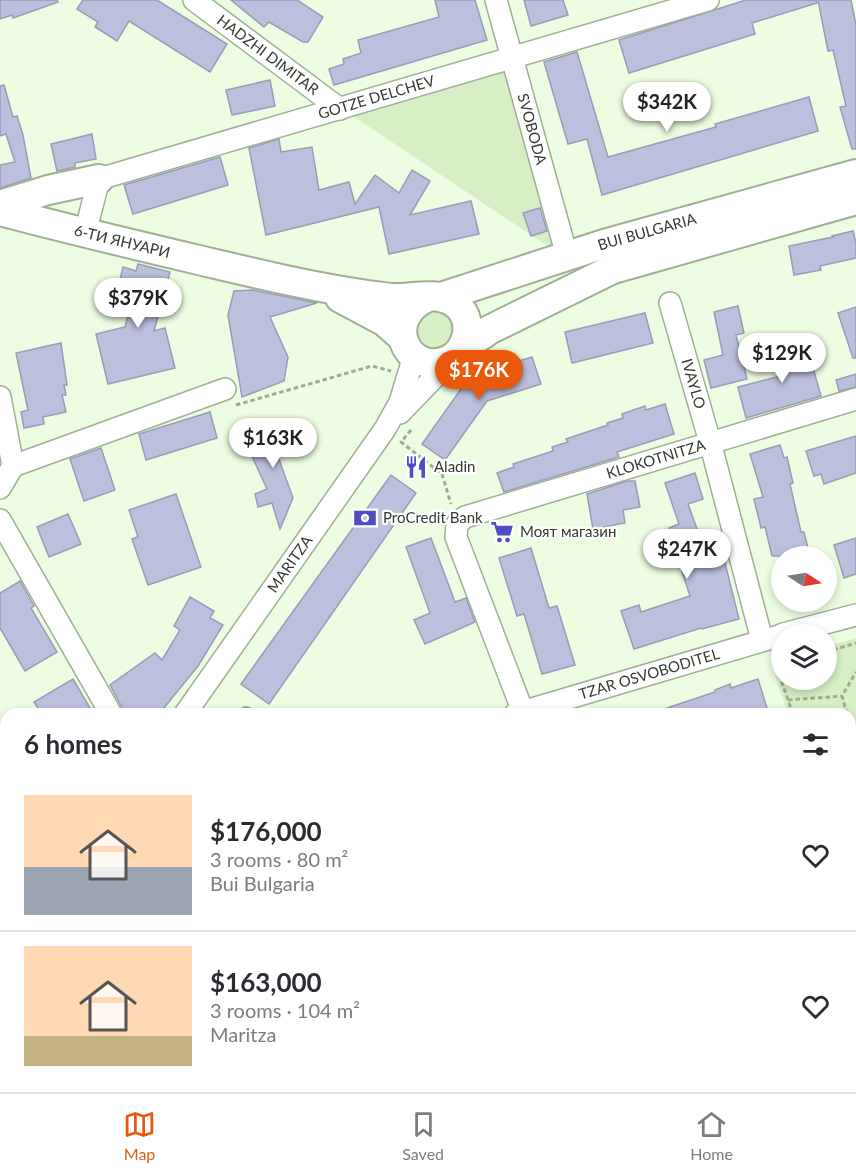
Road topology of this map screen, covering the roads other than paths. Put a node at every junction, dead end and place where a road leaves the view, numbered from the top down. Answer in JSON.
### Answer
{"nodes":[{"id":1,"x":194,"y":0,"type":"edge"},
{"id":2,"x":496,"y":0,"type":"edge"},
{"id":3,"x":708,"y":0,"type":"edge"},
{"id":4,"x":512,"y":58,"type":"junction"},
{"id":5,"x":340,"y":109,"type":"junction"},
{"id":6,"x":856,"y":174,"type":"edge"},
{"id":7,"x":99,"y":179,"type":"junction"},
{"id":8,"x":856,"y":200,"type":"edge"},
{"id":9,"x":0,"y":205,"type":"edge"},
{"id":10,"x":0,"y":211,"type":"edge"},
{"id":11,"x":85,"y":233,"type":"junction"},
{"id":12,"x":567,"y":256,"type":"junction"},
{"id":13,"x":316,"y":287,"type":"junction"},
{"id":14,"x":434,"y":297,"type":"junction"},
{"id":15,"x":670,"y":303,"type":"dead end"},
{"id":16,"x":459,"y":352,"type":"junction"},
{"id":17,"x":408,"y":356,"type":"junction"},
{"id":18,"x":225,"y":389,"type":"road end"},
{"id":19,"x":0,"y":397,"type":"edge"},
{"id":20,"x":856,"y":399,"type":"edge"},
{"id":21,"x":385,"y":429,"type":"junction"},
{"id":22,"x":710,"y":442,"type":"junction"},
{"id":23,"x":7,"y":453,"type":"edge"},
{"id":24,"x":0,"y":488,"type":"edge"},
{"id":25,"x":0,"y":520,"type":"edge"},
{"id":26,"x":856,"y":615,"type":"edge"},
{"id":27,"x":823,"y":624,"type":"edge"},
{"id":28,"x":771,"y":625,"type":"edge"},
{"id":29,"x":771,"y":638,"type":"edge"},
{"id":30,"x":190,"y":706,"type":"edge"},
{"id":31,"x":108,"y":708,"type":"edge"},
{"id":32,"x":520,"y":708,"type":"edge"},
{"id":33,"x":539,"y":708,"type":"edge"}],
"edges":[{"from":1,"to":5,"type":"street","name":"HADZHI DIMITAR"},
{"from":2,"to":4,"type":"street","name":"SVOBODA"},
{"from":3,"to":4,"type":"street","name":"GOTZE DELCHEV"},
{"from":4,"to":5,"type":"street","name":"GOTZE DELCHEV"},
{"from":4,"to":12,"type":"street","name":"SVOBODA"},
{"from":5,"to":7,"type":"street","name":"GOTZE DELCHEV"},
{"from":6,"to":12,"type":"main road","name":"BUI BULGARIA"},
{"from":7,"to":9,"type":"main road"},
{"from":7,"to":11,"type":"street"},
{"from":8,"to":16,"type":"main road","name":"BUI BULGARIA"},
{"from":10,"to":11,"type":"main road","name":"6-ТИ ЯНУАРИ"},
{"from":11,"to":13,"type":"main road","name":"6-ТИ ЯНУАРИ"},
{"from":12,"to":14,"type":"main road","name":"BUI BULGARIA"},
{"from":13,"to":14,"type":"main road"},
{"from":13,"to":17,"type":"main road"},
{"from":14,"to":16,"type":"main road"},
{"from":14,"to":17,"type":"main road"},
{"from":15,"to":22,"type":"street","name":"IVAYLO"},
{"from":16,"to":17,"type":"main road"},
{"from":16,"to":21,"type":"street"},
{"from":17,"to":21,"type":"street"},
{"from":18,"to":23,"type":"street"},
{"from":19,"to":23,"type":"street"},
{"from":20,"to":22,"type":"street","name":"KLOKOTNITZA"},
{"from":21,"to":30,"type":"street","name":"MARITZA"},
{"from":22,"to":28,"type":"street","name":"IVAYLO"},
{"from":22,"to":32,"type":"street","name":"KLOKOTNITZA"},
{"from":23,"to":24,"type":"street"},
{"from":25,"to":31,"type":"street"},
{"from":26,"to":27,"type":"street","name":"TZAR OSVOBODITEL"},
{"from":29,"to":33,"type":"street","name":"TZAR OSVOBODITEL"}]}
